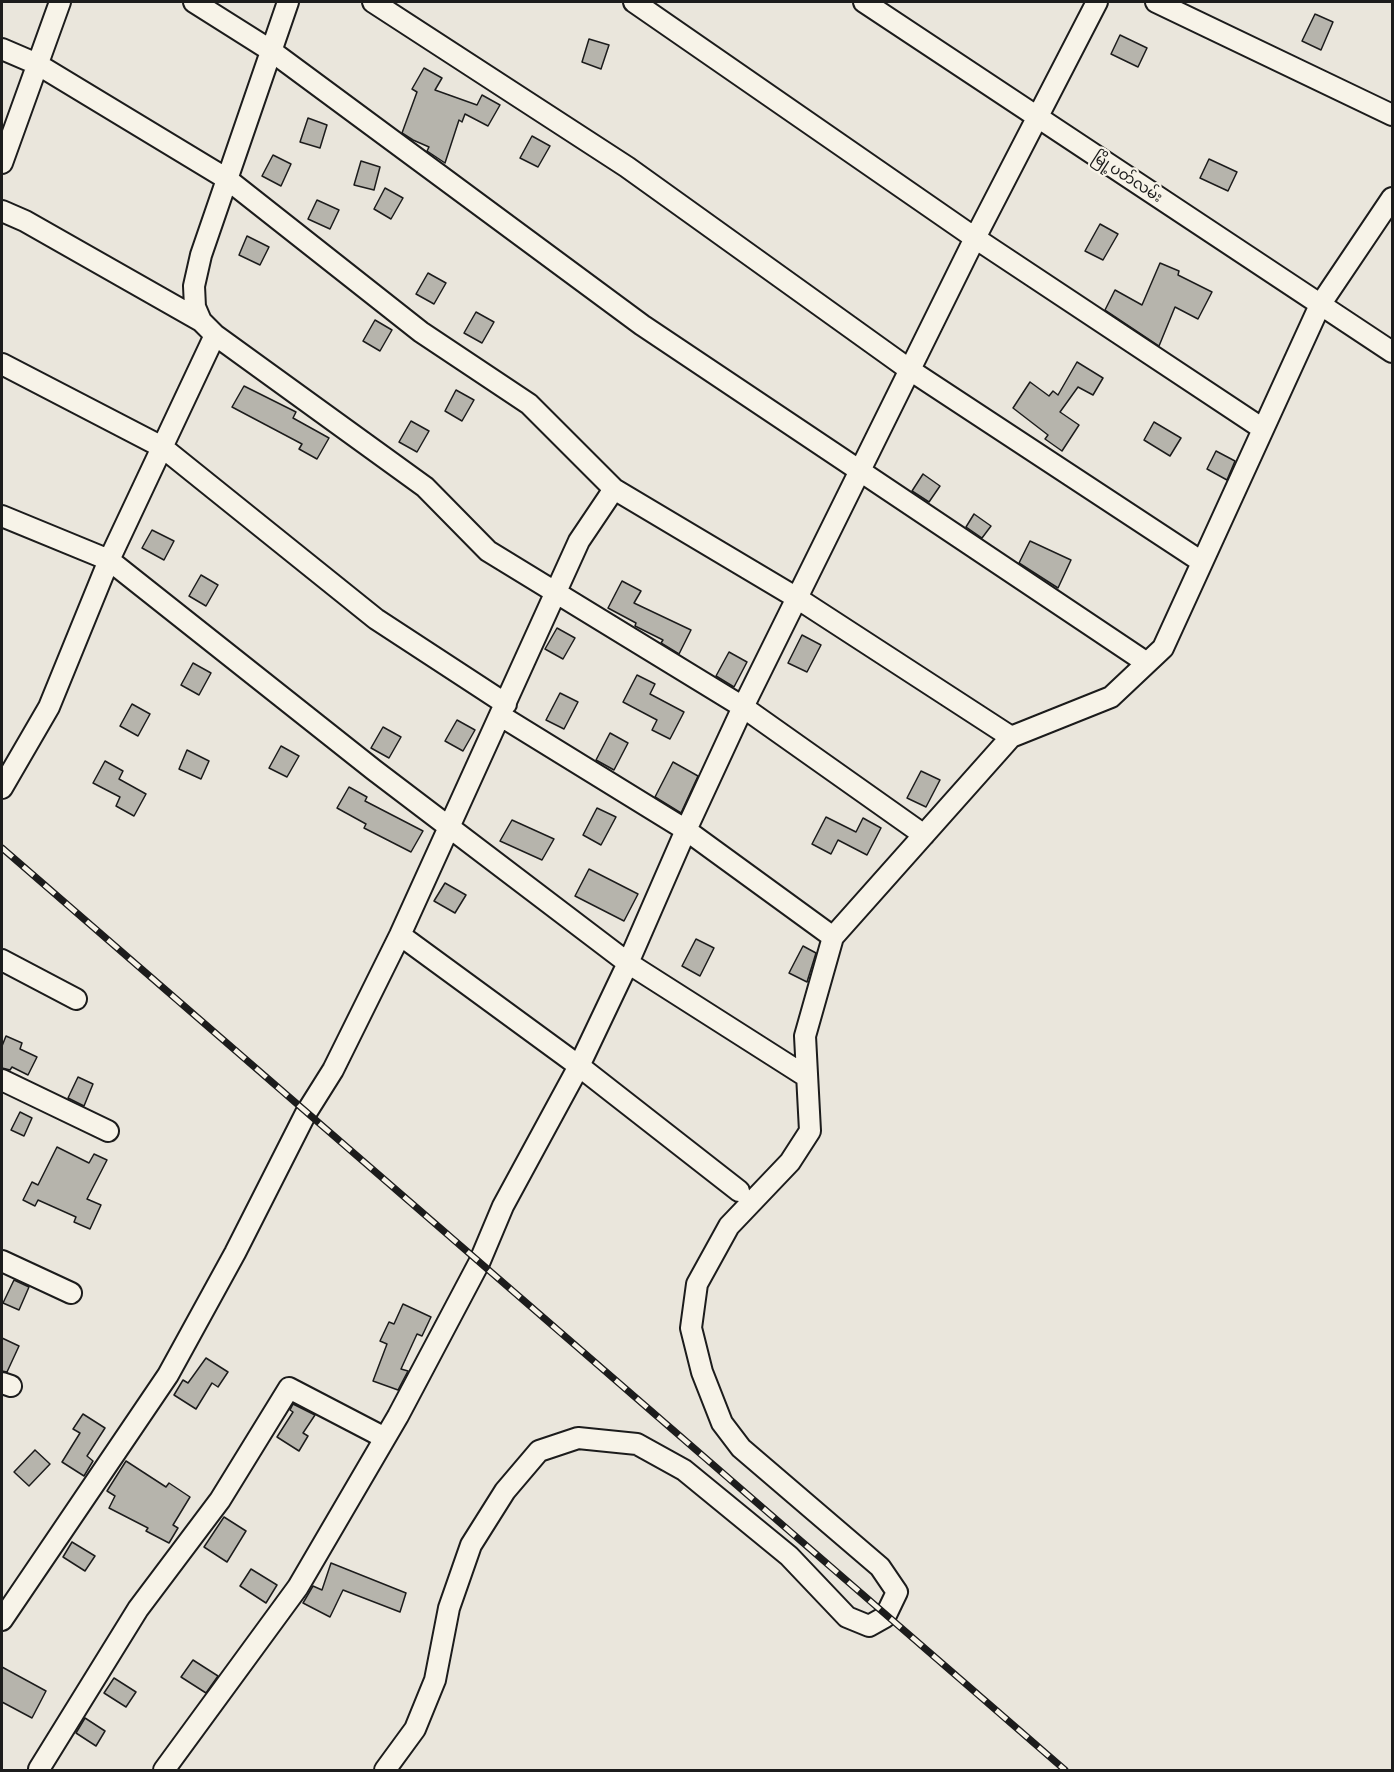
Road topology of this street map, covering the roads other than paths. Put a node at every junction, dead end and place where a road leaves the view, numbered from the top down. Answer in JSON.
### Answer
{"nodes":[{"id":1,"x":60,"y":2,"type":"edge"},
{"id":2,"x":194,"y":2,"type":"edge"},
{"id":3,"x":288,"y":2,"type":"edge"},
{"id":4,"x":373,"y":2,"type":"edge"},
{"id":5,"x":634,"y":2,"type":"edge"},
{"id":6,"x":1096,"y":2,"type":"edge"},
{"id":7,"x":1156,"y":2,"type":"edge"},
{"id":8,"x":874,"y":4,"type":"edge"},
{"id":9,"x":2,"y":49,"type":"edge"},
{"id":10,"x":270,"y":50,"type":"junction"},
{"id":11,"x":37,"y":64,"type":"junction"},
{"id":12,"x":1392,"y":115,"type":"edge"},
{"id":13,"x":1038,"y":118,"type":"junction"},
{"id":14,"x":2,"y":163,"type":"edge"},
{"id":15,"x":227,"y":179,"type":"junction"},
{"id":16,"x":1392,"y":198,"type":"edge"},
{"id":17,"x":2,"y":211,"type":"edge"},
{"id":18,"x":975,"y":238,"type":"junction"},
{"id":19,"x":1320,"y":304,"type":"junction"},
{"id":20,"x":201,"y":321,"type":"junction"},
{"id":21,"x":215,"y":335,"type":"junction"},
{"id":22,"x":1392,"y":352,"type":"edge"},
{"id":23,"x":2,"y":364,"type":"edge"},
{"id":24,"x":910,"y":370,"type":"junction"},
{"id":25,"x":1263,"y":429,"type":"junction"},
{"id":26,"x":162,"y":447,"type":"junction"},
{"id":27,"x":859,"y":472,"type":"junction"},
{"id":28,"x":614,"y":489,"type":"junction"},
{"id":29,"x":2,"y":516,"type":"edge"},
{"id":30,"x":109,"y":560,"type":"junction"},
{"id":31,"x":1202,"y":562,"type":"junction"},
{"id":32,"x":556,"y":593,"type":"junction"},
{"id":33,"x":797,"y":598,"type":"junction"},
{"id":34,"x":1147,"y":663,"type":"junction"},
{"id":35,"x":743,"y":707,"type":"junction"},
{"id":36,"x":504,"y":710,"type":"junction"},
{"id":37,"x":1011,"y":737,"type":"junction"},
{"id":38,"x":2,"y":788,"type":"edge"},
{"id":39,"x":451,"y":829,"type":"junction"},
{"id":40,"x":686,"y":830,"type":"junction"},
{"id":41,"x":924,"y":835,"type":"junction"},
{"id":42,"x":400,"y":935,"type":"junction"},
{"id":43,"x":833,"y":938,"type":"junction"},
{"id":44,"x":2,"y":960,"type":"edge"},
{"id":45,"x":628,"y":963,"type":"junction"},
{"id":46,"x":76,"y":999,"type":"dead end"},
{"id":47,"x":579,"y":1066,"type":"junction"},
{"id":48,"x":807,"y":1077,"type":"junction"},
{"id":49,"x":2,"y":1080,"type":"edge"},
{"id":50,"x":108,"y":1131,"type":"dead end"},
{"id":51,"x":739,"y":1191,"type":"dead end"},
{"id":52,"x":2,"y":1261,"type":"edge"},
{"id":53,"x":71,"y":1293,"type":"dead end"},
{"id":54,"x":385,"y":1438,"type":"junction"},
{"id":55,"x":2,"y":1620,"type":"edge"},
{"id":56,"x":39,"y":1769,"type":"edge"},
{"id":57,"x":164,"y":1770,"type":"edge"},
{"id":58,"x":385,"y":1770,"type":"edge"}],
"edges":[{"from":1,"to":11,"type":"street"},
{"from":2,"to":10,"type":"street"},
{"from":3,"to":10,"type":"street"},
{"from":4,"to":24,"type":"street"},
{"from":5,"to":18,"type":"street"},
{"from":6,"to":13,"type":"street"},
{"from":7,"to":12,"type":"street"},
{"from":8,"to":13,"type":"street","name":"မြို့ပတ်လမ်း"},
{"from":9,"to":11,"type":"street"},
{"from":10,"to":15,"type":"street"},
{"from":10,"to":27,"type":"street"},
{"from":11,"to":14,"type":"street"},
{"from":11,"to":15,"type":"street"},
{"from":13,"to":18,"type":"street"},
{"from":13,"to":19,"type":"street","name":"မြို့ပတ်လမ်း"},
{"from":15,"to":20,"type":"street"},
{"from":15,"to":28,"type":"street"},
{"from":16,"to":19,"type":"street"},
{"from":17,"to":20,"type":"street"},
{"from":18,"to":24,"type":"street"},
{"from":18,"to":25,"type":"street"},
{"from":19,"to":22,"type":"street","name":"မြို့ပတ်လမ်း"},
{"from":19,"to":25,"type":"street"},
{"from":20,"to":21,"type":"street"},
{"from":21,"to":26,"type":"street"},
{"from":21,"to":32,"type":"street"},
{"from":23,"to":26,"type":"street"},
{"from":24,"to":27,"type":"street"},
{"from":24,"to":31,"type":"street"},
{"from":25,"to":31,"type":"street"},
{"from":26,"to":30,"type":"street"},
{"from":26,"to":36,"type":"street"},
{"from":27,"to":33,"type":"street"},
{"from":27,"to":34,"type":"street"},
{"from":28,"to":32,"type":"street"},
{"from":28,"to":33,"type":"street"},
{"from":29,"to":30,"type":"street"},
{"from":30,"to":38,"type":"street"},
{"from":30,"to":39,"type":"street"},
{"from":31,"to":34,"type":"street"},
{"from":32,"to":35,"type":"street"},
{"from":32,"to":36,"type":"street"},
{"from":33,"to":35,"type":"street"},
{"from":33,"to":37,"type":"street"},
{"from":34,"to":37,"type":"street"},
{"from":35,"to":40,"type":"street"},
{"from":35,"to":41,"type":"street"},
{"from":36,"to":39,"type":"street"},
{"from":36,"to":40,"type":"street"},
{"from":37,"to":41,"type":"street"},
{"from":39,"to":42,"type":"street"},
{"from":39,"to":45,"type":"street"},
{"from":40,"to":43,"type":"street"},
{"from":40,"to":45,"type":"street"},
{"from":41,"to":43,"type":"street"},
{"from":42,"to":47,"type":"street"},
{"from":42,"to":55,"type":"street"},
{"from":43,"to":48,"type":"street"},
{"from":44,"to":46,"type":"street"},
{"from":45,"to":47,"type":"street"},
{"from":45,"to":48,"type":"street"},
{"from":47,"to":51,"type":"street"},
{"from":47,"to":54,"type":"street"},
{"from":48,"to":58,"type":"street"},
{"from":49,"to":50,"type":"street"},
{"from":52,"to":53,"type":"street"},
{"from":54,"to":56,"type":"street"},
{"from":54,"to":57,"type":"street"}]}
